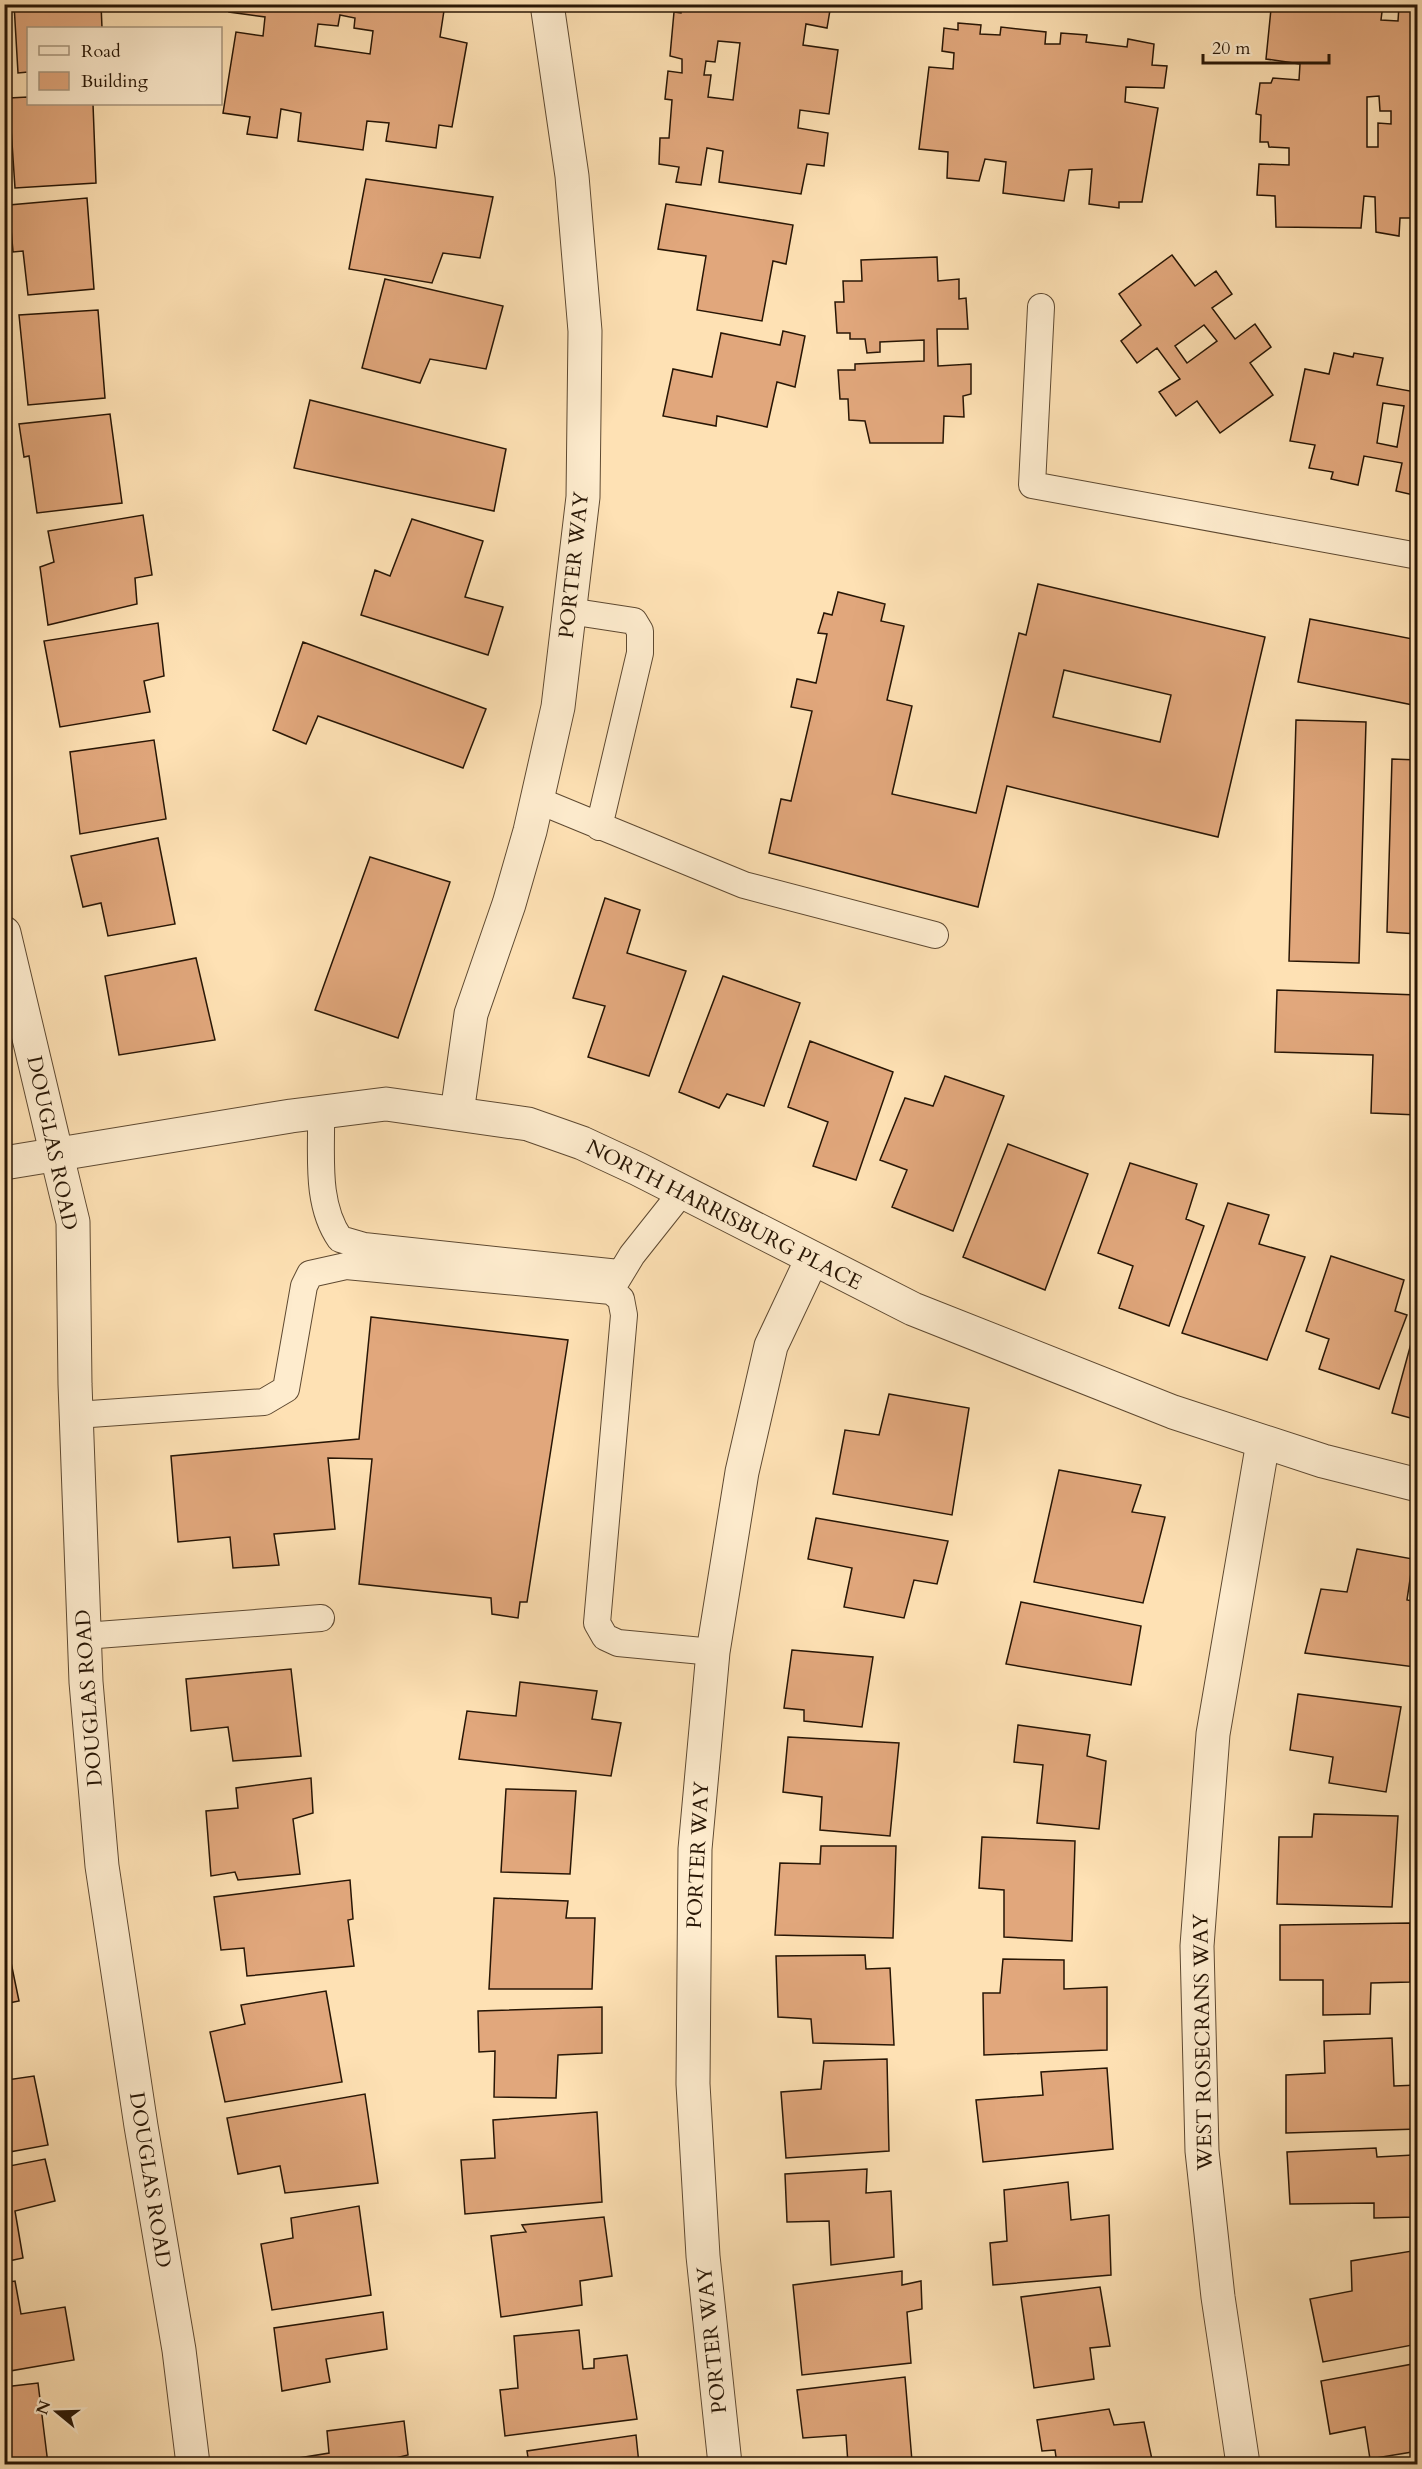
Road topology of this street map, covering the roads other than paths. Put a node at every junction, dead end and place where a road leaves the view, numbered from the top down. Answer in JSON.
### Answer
{"nodes":[{"id":1,"x":547,"y":4,"type":"edge"},
{"id":2,"x":1041,"y":307,"type":"dead end"},
{"id":3,"x":1418,"y":556,"type":"edge"},
{"id":4,"x":569,"y":611,"type":"junction"},
{"id":5,"x":537,"y":800,"type":"junction"},
{"id":6,"x":599,"y":827,"type":"junction"},
{"id":7,"x":4,"y":933,"type":"edge"},
{"id":8,"x":935,"y":935,"type":"dead end"},
{"id":9,"x":321,"y":1112,"type":"junction"},
{"id":10,"x":457,"y":1113,"type":"junction"},
{"id":11,"x":57,"y":1156,"type":"junction"},
{"id":12,"x":4,"y":1163,"type":"edge"},
{"id":13,"x":682,"y":1192,"type":"junction"},
{"id":14,"x":812,"y":1259,"type":"junction"},
{"id":15,"x":615,"y":1282,"type":"junction"},
{"id":16,"x":76,"y":1415,"type":"junction"},
{"id":17,"x":1263,"y":1442,"type":"junction"},
{"id":18,"x":1418,"y":1485,"type":"edge"},
{"id":19,"x":321,"y":1618,"type":"dead end"},
{"id":20,"x":84,"y":1636,"type":"junction"},
{"id":21,"x":713,"y":1652,"type":"junction"},
{"id":22,"x":193,"y":2464,"type":"edge"},
{"id":23,"x":725,"y":2464,"type":"edge"},
{"id":24,"x":1243,"y":2464,"type":"edge"}],
"edges":[{"from":1,"to":4,"type":"street","name":"PORTER WAY"},
{"from":2,"to":3,"type":"lane"},
{"from":4,"to":5,"type":"street","name":"PORTER WAY"},
{"from":4,"to":6,"type":"lane"},
{"from":5,"to":6,"type":"lane"},
{"from":5,"to":10,"type":"street","name":"PORTER WAY"},
{"from":6,"to":8,"type":"lane"},
{"from":7,"to":11,"type":"street","name":"DOUGLAS ROAD"},
{"from":9,"to":10,"type":"street","name":"NORTH HARRISBURG PLACE"},
{"from":9,"to":11,"type":"street","name":"NORTH HARRISBURG PLACE"},
{"from":9,"to":15,"type":"lane"},
{"from":10,"to":13,"type":"street","name":"NORTH HARRISBURG PLACE"},
{"from":11,"to":12,"type":"street","name":"NORTH HARRISBURG PLACE"},
{"from":11,"to":16,"type":"street","name":"DOUGLAS ROAD"},
{"from":13,"to":14,"type":"street","name":"NORTH HARRISBURG PLACE"},
{"from":13,"to":15,"type":"lane"},
{"from":14,"to":17,"type":"street","name":"NORTH HARRISBURG PLACE"},
{"from":14,"to":21,"type":"street","name":"PORTER WAY"},
{"from":15,"to":16,"type":"lane"},
{"from":15,"to":21,"type":"lane"},
{"from":16,"to":20,"type":"street","name":"DOUGLAS ROAD"},
{"from":17,"to":18,"type":"street","name":"NORTH HARRISBURG PLACE"},
{"from":17,"to":24,"type":"street","name":"WEST ROSECRANS WAY"},
{"from":19,"to":20,"type":"lane"},
{"from":20,"to":22,"type":"street","name":"DOUGLAS ROAD"},
{"from":21,"to":23,"type":"street","name":"PORTER WAY"}]}
